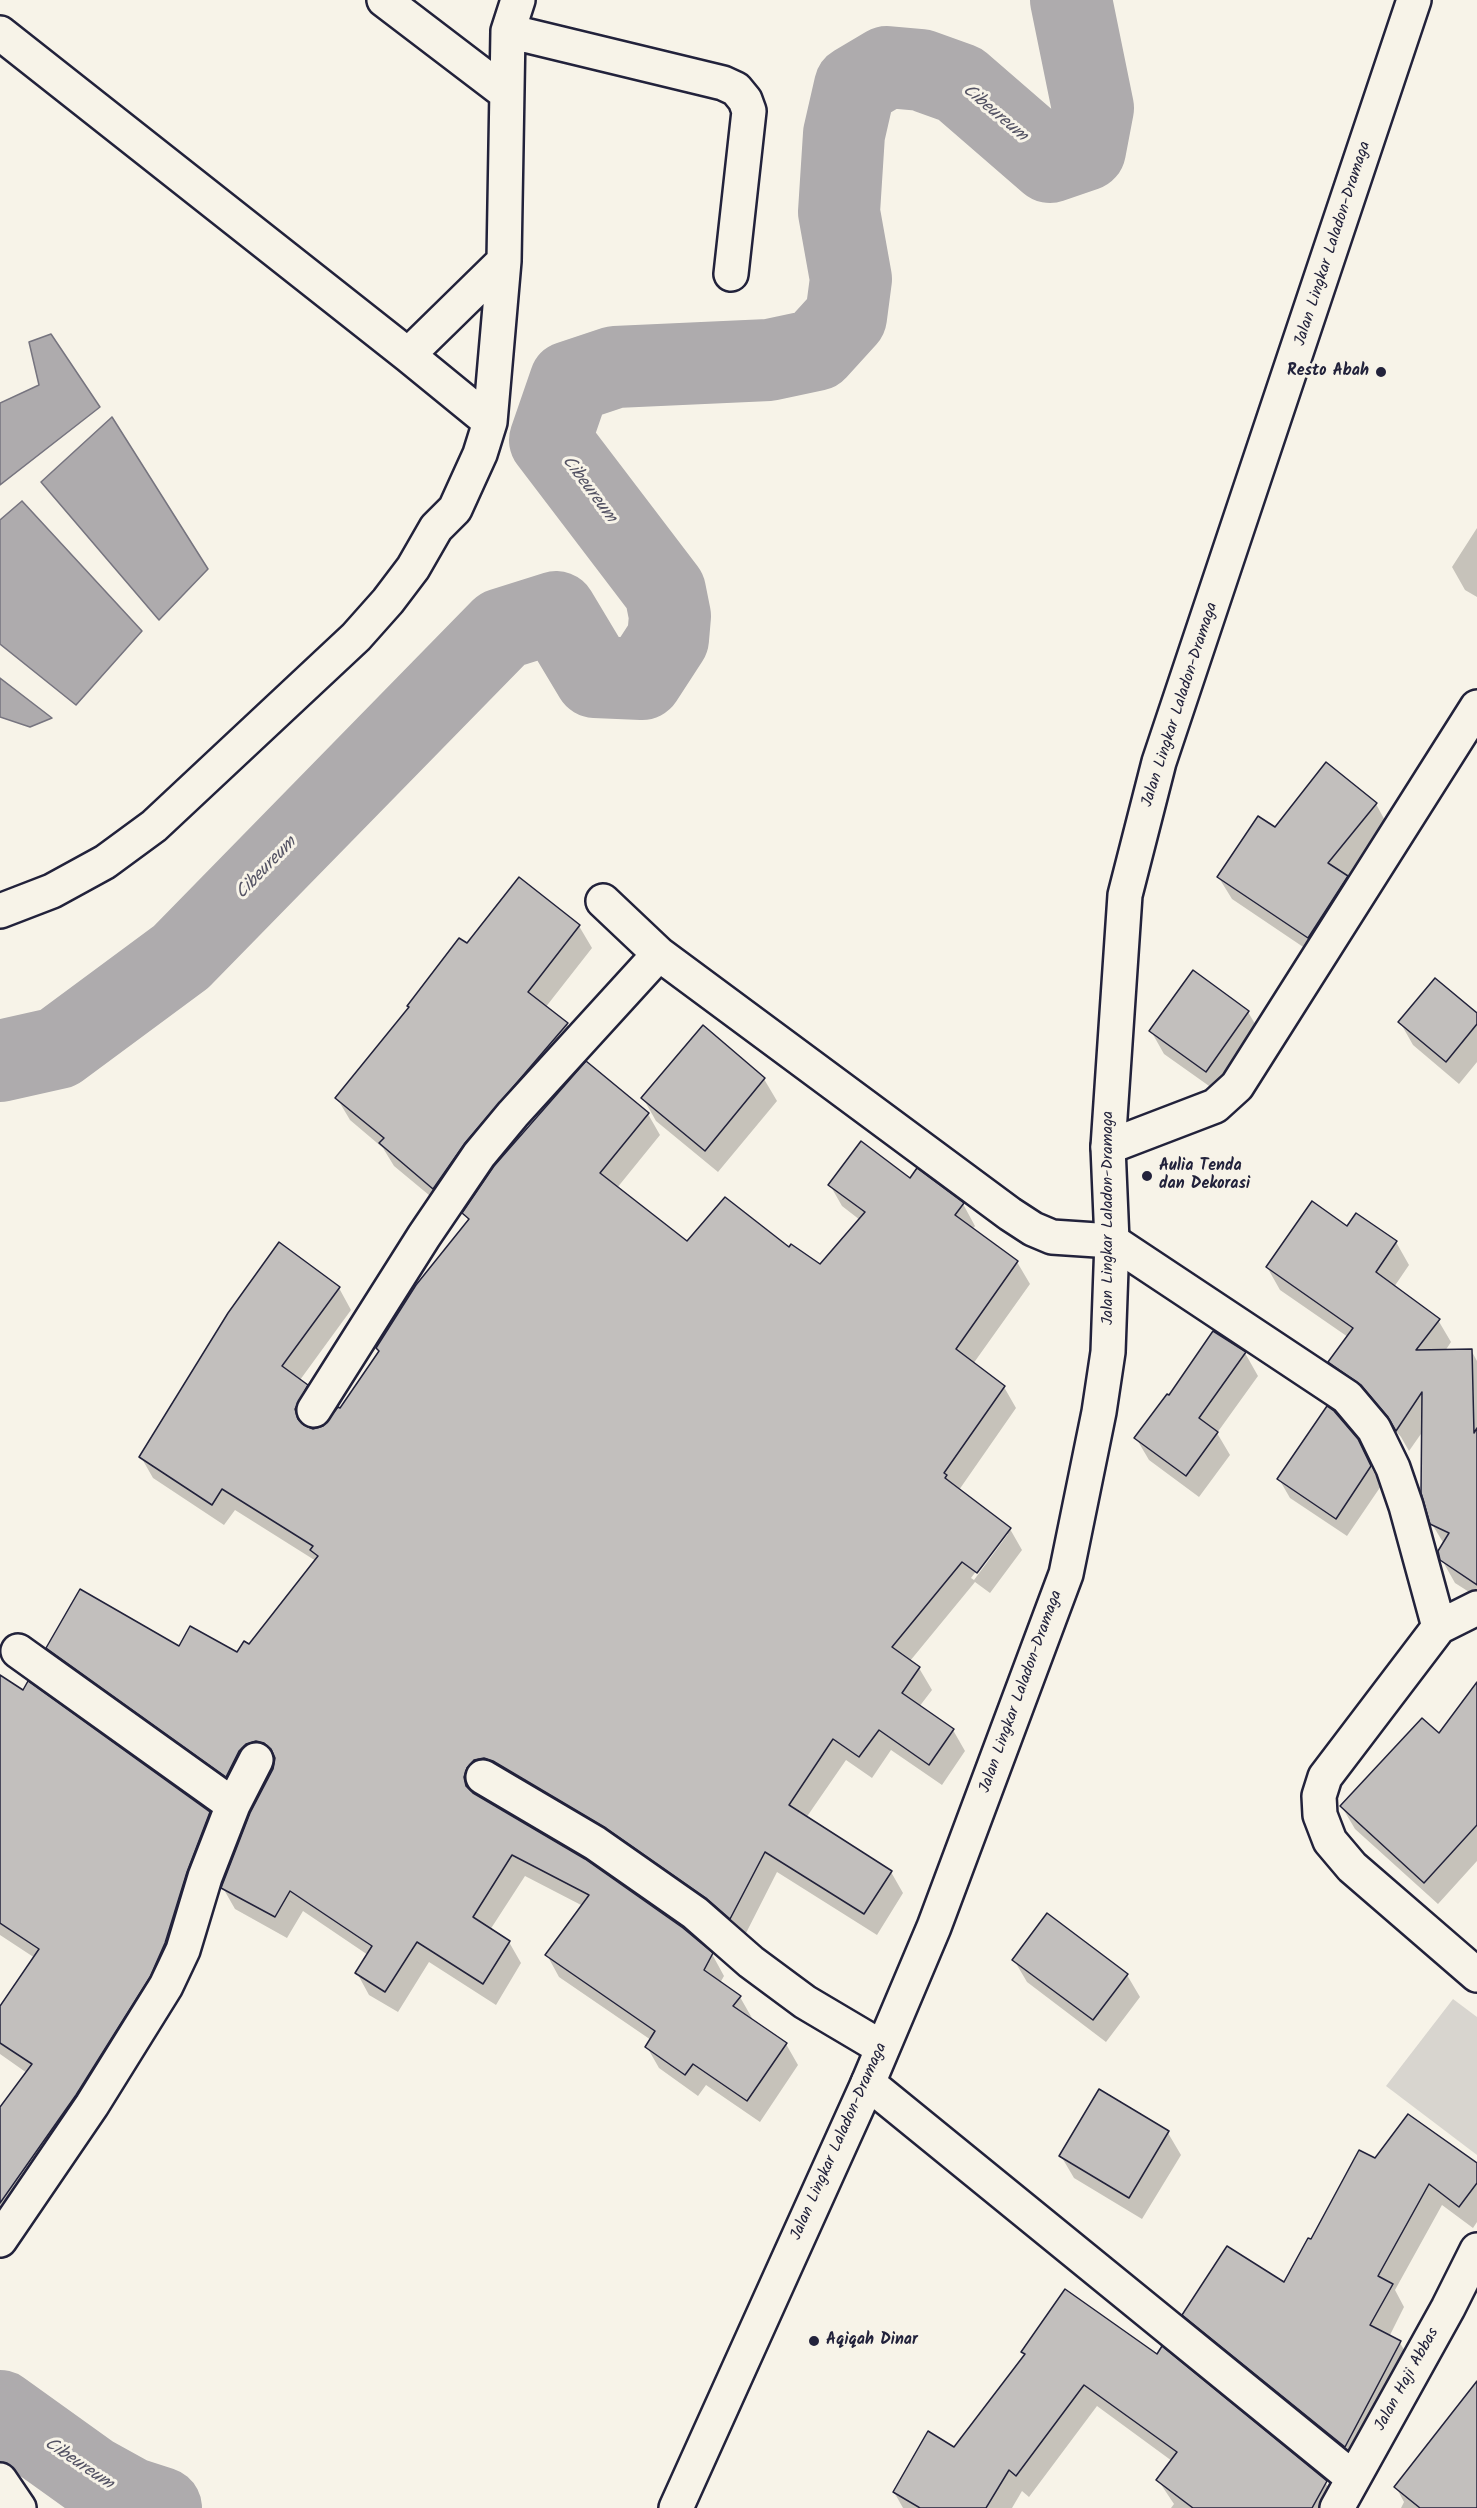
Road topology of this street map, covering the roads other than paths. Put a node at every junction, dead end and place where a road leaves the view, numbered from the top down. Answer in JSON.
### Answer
{"nodes":[{"id":1,"x":384,"y":0,"type":"edge"},
{"id":2,"x":518,"y":0,"type":"edge"},
{"id":3,"x":1414,"y":0,"type":"edge"},
{"id":4,"x":508,"y":31,"type":"junction"},
{"id":5,"x":0,"y":33,"type":"edge"},
{"id":6,"x":506,"y":93,"type":"junction"},
{"id":7,"x":504,"y":261,"type":"junction"},
{"id":8,"x":731,"y":274,"type":"dead end"},
{"id":9,"x":408,"y":355,"type":"junction"},
{"id":10,"x":490,"y":422,"type":"junction"},
{"id":11,"x":1477,"y":707,"type":"edge"},
{"id":12,"x":603,"y":902,"type":"dead end"},
{"id":13,"x":0,"y":911,"type":"edge"},
{"id":14,"x":660,"y":954,"type":"junction"},
{"id":15,"x":1108,"y":1148,"type":"junction"},
{"id":16,"x":1112,"y":1241,"type":"junction"},
{"id":17,"x":314,"y":1410,"type":"dead end"},
{"id":18,"x":1477,"y":1608,"type":"edge"},
{"id":19,"x":1438,"y":1627,"type":"junction"},
{"id":20,"x":18,"y":1651,"type":"dead end"},
{"id":21,"x":256,"y":1760,"type":"dead end"},
{"id":22,"x":483,"y":1777,"type":"dead end"},
{"id":23,"x":233,"y":1805,"type":"junction"},
{"id":24,"x":1477,"y":1975,"type":"edge"},
{"id":25,"x":881,"y":2047,"type":"junction"},
{"id":26,"x":868,"y":2083,"type":"junction"},
{"id":27,"x":0,"y":2240,"type":"edge"},
{"id":28,"x":1477,"y":2250,"type":"edge"},
{"id":29,"x":1353,"y":2478,"type":"junction"},
{"id":30,"x":0,"y":2480,"type":"edge"},
{"id":31,"x":19,"y":2508,"type":"edge"},
{"id":32,"x":676,"y":2508,"type":"edge"},
{"id":33,"x":1337,"y":2508,"type":"edge"}],
"edges":[{"from":1,"to":6,"type":"street"},
{"from":2,"to":4,"type":"street"},
{"from":3,"to":15,"type":"street","name":"Jalan Lingkar Laladon-Dramaga"},
{"from":4,"to":6,"type":"street"},
{"from":4,"to":8,"type":"street"},
{"from":5,"to":9,"type":"street"},
{"from":6,"to":7,"type":"street"},
{"from":7,"to":9,"type":"street"},
{"from":7,"to":10,"type":"street"},
{"from":9,"to":10,"type":"street"},
{"from":10,"to":13,"type":"street"},
{"from":11,"to":15,"type":"street"},
{"from":12,"to":14,"type":"street"},
{"from":14,"to":16,"type":"street"},
{"from":14,"to":17,"type":"street"},
{"from":15,"to":16,"type":"street","name":"Jalan Lingkar Laladon-Dramaga"},
{"from":16,"to":19,"type":"street"},
{"from":16,"to":25,"type":"street","name":"Jalan Lingkar Laladon-Dramaga"},
{"from":18,"to":19,"type":"street"},
{"from":19,"to":24,"type":"street"},
{"from":20,"to":23,"type":"street"},
{"from":21,"to":23,"type":"street"},
{"from":22,"to":25,"type":"street"},
{"from":23,"to":27,"type":"street"},
{"from":25,"to":26,"type":"street","name":"Jalan Lingkar Laladon-Dramaga"},
{"from":26,"to":29,"type":"street"},
{"from":26,"to":32,"type":"street","name":"Jalan Lingkar Laladon-Dramaga"},
{"from":28,"to":29,"type":"street","name":"Jalan Haji Abbas"},
{"from":29,"to":33,"type":"street","name":"Jalan Haji Abbas"},
{"from":30,"to":31,"type":"street"}]}
